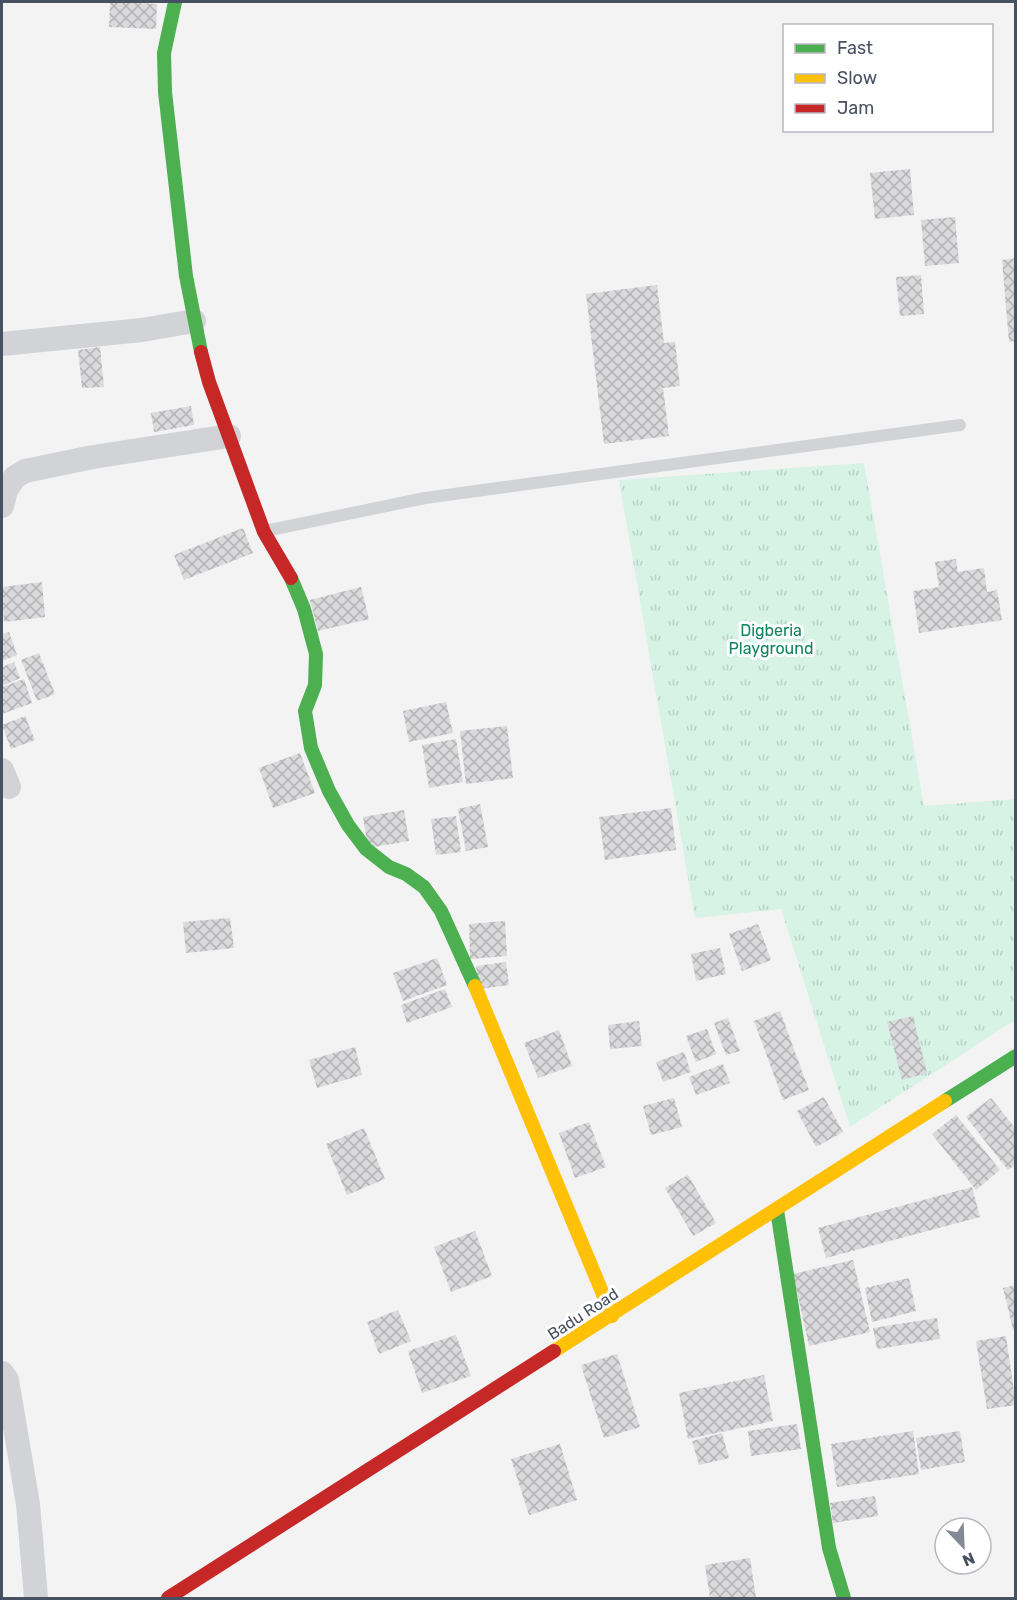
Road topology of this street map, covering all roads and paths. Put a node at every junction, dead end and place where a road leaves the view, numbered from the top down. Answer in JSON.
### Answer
{"nodes":[{"id":1,"x":175,"y":2,"type":"edge"},
{"id":2,"x":194,"y":321,"type":"junction"},
{"id":3,"x":2,"y":344,"type":"edge"},
{"id":4,"x":960,"y":425,"type":"dead end"},
{"id":5,"x":229,"y":436,"type":"junction"},
{"id":6,"x":2,"y":506,"type":"edge"},
{"id":7,"x":264,"y":532,"type":"junction"},
{"id":8,"x":1016,"y":1056,"type":"edge"},
{"id":9,"x":777,"y":1210,"type":"junction"},
{"id":10,"x":612,"y":1316,"type":"junction"},
{"id":11,"x":2,"y":1373,"type":"edge"},
{"id":12,"x":36,"y":1599,"type":"edge"},
{"id":13,"x":168,"y":1599,"type":"edge"},
{"id":14,"x":844,"y":1599,"type":"edge"}],
"edges":[{"from":1,"to":2,"type":"street"},
{"from":2,"to":3,"type":"street"},
{"from":2,"to":5,"type":"street"},
{"from":4,"to":7,"type":"lane"},
{"from":5,"to":6,"type":"street"},
{"from":5,"to":7,"type":"street"},
{"from":7,"to":10,"type":"street"},
{"from":8,"to":9,"type":"street","name":"Badu Road"},
{"from":9,"to":10,"type":"street","name":"Badu Road"},
{"from":9,"to":14,"type":"street"},
{"from":10,"to":13,"type":"street","name":"Badu Road"},
{"from":11,"to":12,"type":"street"}]}
